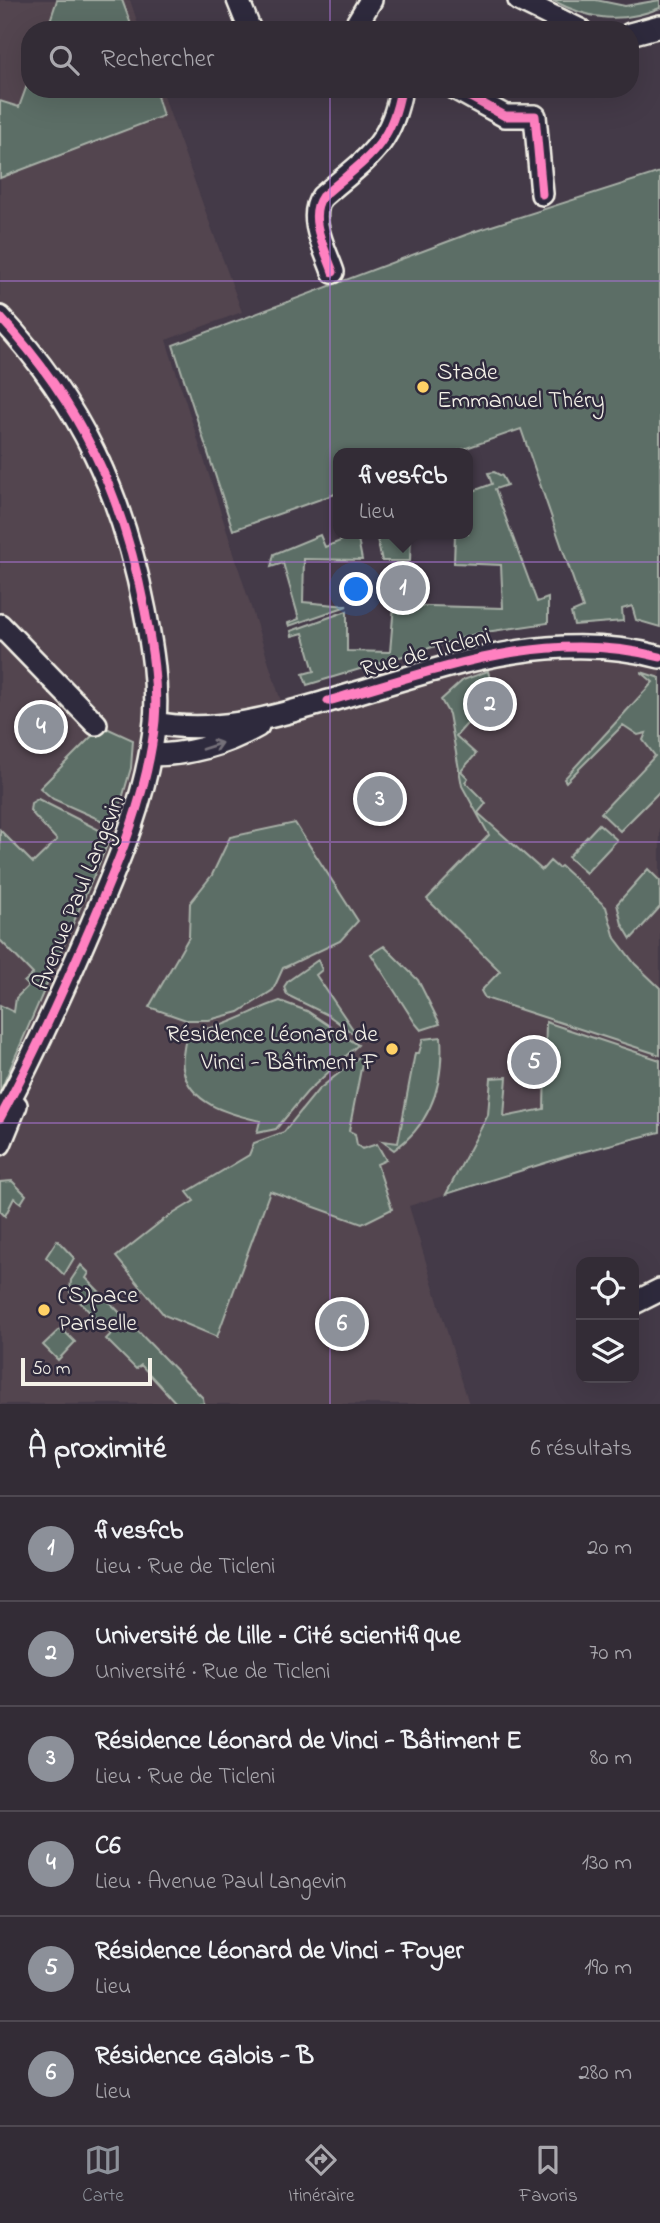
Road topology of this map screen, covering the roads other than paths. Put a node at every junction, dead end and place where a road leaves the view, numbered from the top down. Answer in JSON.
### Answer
{"nodes":[{"id":1,"x":238,"y":0,"type":"edge"},
{"id":2,"x":255,"y":0,"type":"edge"},
{"id":3,"x":371,"y":0,"type":"edge"},
{"id":4,"x":519,"y":0,"type":"edge"},
{"id":5,"x":246,"y":21,"type":"edge"},
{"id":6,"x":249,"y":21,"type":"edge"},
{"id":7,"x":358,"y":21,"type":"edge"},
{"id":8,"x":562,"y":21,"type":"edge"},
{"id":9,"x":660,"y":26,"type":"edge"},
{"id":10,"x":639,"y":32,"type":"edge"},
{"id":11,"x":399,"y":98,"type":"edge"},
{"id":12,"x":472,"y":98,"type":"edge"},
{"id":13,"x":542,"y":194,"type":"dead end"},
{"id":14,"x":333,"y":272,"type":"dead end"},
{"id":15,"x":3,"y":327,"type":"edge"},
{"id":16,"x":0,"y":625,"type":"edge"},
{"id":17,"x":660,"y":657,"type":"edge"},
{"id":18,"x":269,"y":719,"type":"junction"},
{"id":19,"x":155,"y":723,"type":"junction"},
{"id":20,"x":96,"y":724,"type":"dead end"},
{"id":21,"x":150,"y":755,"type":"junction"},
{"id":22,"x":30,"y":1063,"type":"junction"},
{"id":23,"x":0,"y":1118,"type":"edge"},
{"id":24,"x":0,"y":1144,"type":"edge"},
{"id":25,"x":660,"y":1290,"type":"edge"},
{"id":26,"x":639,"y":1300,"type":"edge"}],
"edges":[{"from":1,"to":5,"type":"street"},
{"from":2,"to":6,"type":"street"},
{"from":3,"to":7,"type":"street"},
{"from":4,"to":8,"type":"street"},
{"from":9,"to":10,"type":"street"},
{"from":11,"to":14,"type":"street"},
{"from":12,"to":13,"type":"street"},
{"from":15,"to":19,"type":"street","name":"Avenue Paul Langevin"},
{"from":16,"to":20,"type":"street"},
{"from":17,"to":18,"type":"street","name":"Rue de Ticleni"},
{"from":18,"to":19,"type":"street","name":"Rue de Ticleni"},
{"from":21,"to":18,"type":"street","name":"Rue de Ticleni","one_way":true},
{"from":19,"to":21,"type":"street","name":"Avenue Paul Langevin"},
{"from":21,"to":22,"type":"street","name":"Avenue Paul Langevin"},
{"from":22,"to":23,"type":"street","name":"Avenue Paul Langevin"},
{"from":22,"to":24,"type":"street","name":"Avenue Paul Langevin"},
{"from":25,"to":26,"type":"street"}]}
